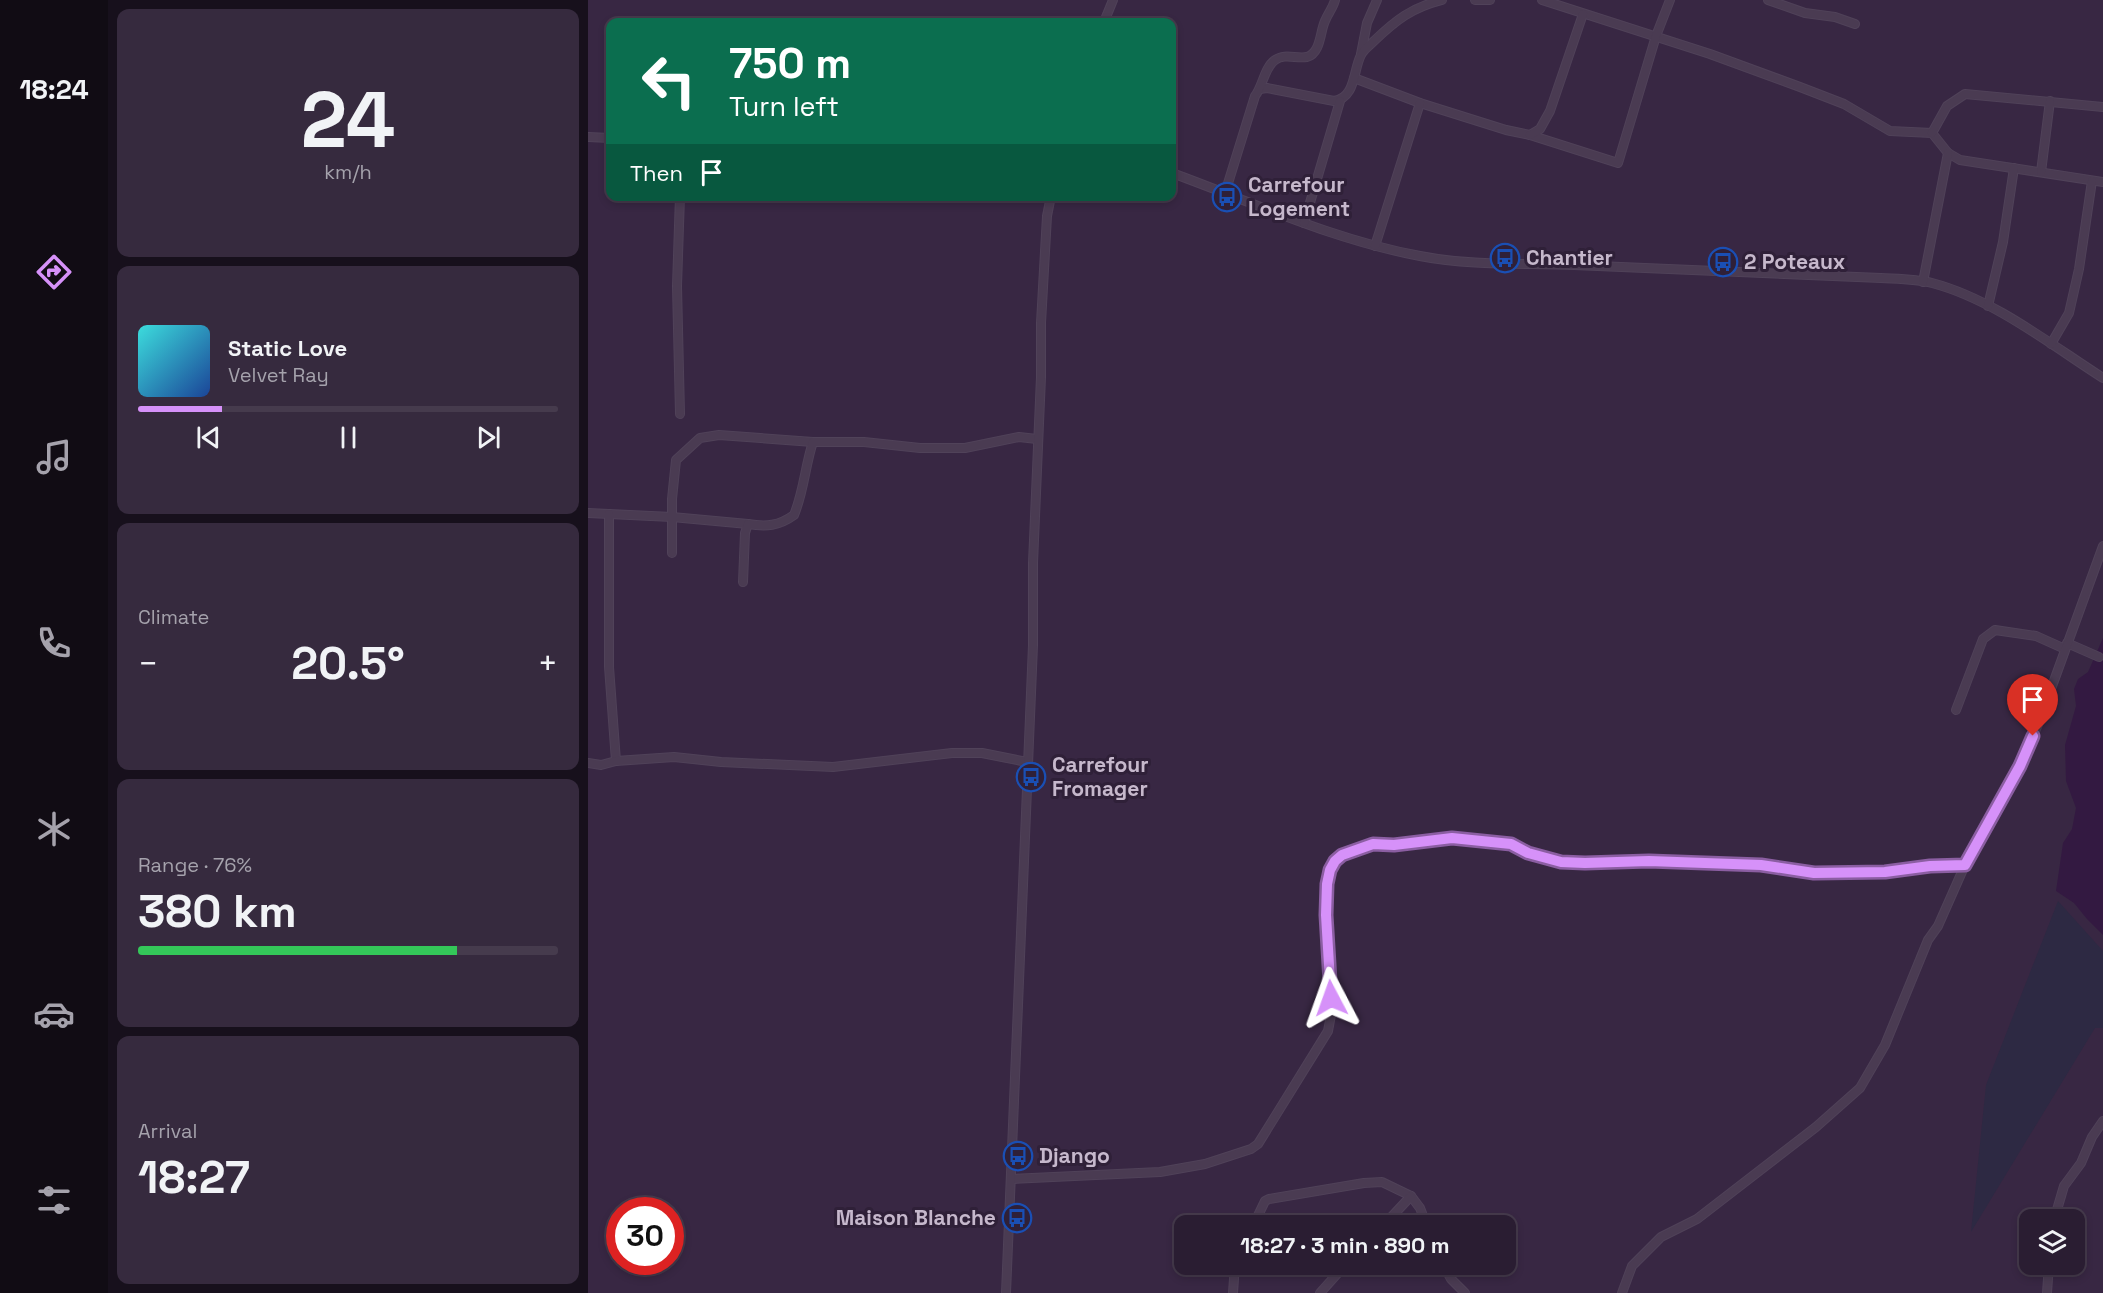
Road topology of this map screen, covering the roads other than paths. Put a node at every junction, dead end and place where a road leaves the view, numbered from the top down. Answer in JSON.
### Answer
{"nodes":[{"id":1,"x":1113,"y":0,"type":"edge"},
{"id":2,"x":1335,"y":0,"type":"edge"},
{"id":3,"x":1377,"y":0,"type":"edge"},
{"id":4,"x":1442,"y":0,"type":"edge"},
{"id":5,"x":1475,"y":0,"type":"edge"},
{"id":6,"x":1490,"y":0,"type":"edge"},
{"id":7,"x":1542,"y":0,"type":"edge"},
{"id":8,"x":1670,"y":0,"type":"edge"},
{"id":9,"x":1768,"y":0,"type":"edge"},
{"id":10,"x":1583,"y":14,"type":"junction"},
{"id":11,"x":1106,"y":18,"type":"edge"},
{"id":12,"x":1855,"y":24,"type":"dead end"},
{"id":13,"x":1656,"y":36,"type":"junction"},
{"id":14,"x":1361,"y":54,"type":"junction"},
{"id":15,"x":1354,"y":78,"type":"junction"},
{"id":16,"x":1260,"y":89,"type":"junction"},
{"id":17,"x":1340,"y":100,"type":"junction"},
{"id":18,"x":2050,"y":101,"type":"junction"},
{"id":19,"x":1420,"y":103,"type":"junction"},
{"id":20,"x":2103,"y":107,"type":"edge"},
{"id":21,"x":1932,"y":133,"type":"junction"},
{"id":22,"x":1530,"y":135,"type":"junction"},
{"id":23,"x":588,"y":137,"type":"edge"},
{"id":24,"x":606,"y":138,"type":"edge"},
{"id":25,"x":1947,"y":153,"type":"junction"},
{"id":26,"x":2014,"y":168,"type":"junction"},
{"id":27,"x":2041,"y":172,"type":"junction"},
{"id":28,"x":1176,"y":175,"type":"edge"},
{"id":29,"x":2092,"y":181,"type":"junction"},
{"id":30,"x":2103,"y":182,"type":"edge"},
{"id":31,"x":1225,"y":194,"type":"junction"},
{"id":32,"x":680,"y":201,"type":"edge"},
{"id":33,"x":1051,"y":201,"type":"edge"},
{"id":34,"x":1304,"y":223,"type":"junction"},
{"id":35,"x":1375,"y":246,"type":"junction"},
{"id":36,"x":1923,"y":282,"type":"junction"},
{"id":37,"x":1988,"y":306,"type":"junction"},
{"id":38,"x":2051,"y":344,"type":"junction"},
{"id":39,"x":2103,"y":378,"type":"edge"},
{"id":40,"x":680,"y":414,"type":"dead end"},
{"id":41,"x":1037,"y":439,"type":"junction"},
{"id":42,"x":813,"y":442,"type":"junction"},
{"id":43,"x":588,"y":513,"type":"edge"},
{"id":44,"x":609,"y":514,"type":"junction"},
{"id":45,"x":672,"y":517,"type":"junction"},
{"id":46,"x":748,"y":524,"type":"junction"},
{"id":47,"x":2103,"y":546,"type":"edge"},
{"id":48,"x":672,"y":553,"type":"dead end"},
{"id":49,"x":743,"y":582,"type":"dead end"},
{"id":50,"x":2066,"y":646,"type":"junction"},
{"id":51,"x":2099,"y":657,"type":"dead end"},
{"id":52,"x":1956,"y":710,"type":"dead end"},
{"id":53,"x":616,"y":761,"type":"junction"},
{"id":54,"x":1027,"y":762,"type":"junction"},
{"id":55,"x":588,"y":763,"type":"edge"},
{"id":56,"x":1965,"y":865,"type":"junction"},
{"id":57,"x":2103,"y":1121,"type":"edge"},
{"id":58,"x":1011,"y":1179,"type":"junction"},
{"id":59,"x":1411,"y":1196,"type":"junction"},
{"id":60,"x":2057,"y":1209,"type":"edge"},
{"id":61,"x":1258,"y":1215,"type":"edge"},
{"id":62,"x":1393,"y":1215,"type":"edge"},
{"id":63,"x":1423,"y":1215,"type":"edge"},
{"id":64,"x":1234,"y":1275,"type":"edge"},
{"id":65,"x":1336,"y":1275,"type":"edge"},
{"id":66,"x":1449,"y":1275,"type":"edge"},
{"id":67,"x":2048,"y":1275,"type":"edge"},
{"id":68,"x":1006,"y":1293,"type":"edge"},
{"id":69,"x":1233,"y":1293,"type":"edge"},
{"id":70,"x":1320,"y":1293,"type":"edge"},
{"id":71,"x":1465,"y":1293,"type":"edge"},
{"id":72,"x":1622,"y":1293,"type":"edge"},
{"id":73,"x":2047,"y":1293,"type":"edge"}],
"edges":[{"from":1,"to":11,"type":"street"},
{"from":2,"to":16,"type":"street"},
{"from":3,"to":14,"type":"street"},
{"from":4,"to":14,"type":"street"},
{"from":5,"to":6,"type":"street"},
{"from":7,"to":10,"type":"street"},
{"from":8,"to":13,"type":"street"},
{"from":9,"to":12,"type":"street"},
{"from":10,"to":13,"type":"street"},
{"from":10,"to":22,"type":"street"},
{"from":13,"to":21,"type":"street"},
{"from":13,"to":22,"type":"street"},
{"from":14,"to":15,"type":"street"},
{"from":15,"to":17,"type":"street"},
{"from":15,"to":19,"type":"street"},
{"from":16,"to":17,"type":"street"},
{"from":16,"to":31,"type":"street"},
{"from":17,"to":34,"type":"street"},
{"from":18,"to":20,"type":"street"},
{"from":18,"to":21,"type":"street"},
{"from":18,"to":27,"type":"street"},
{"from":19,"to":22,"type":"street"},
{"from":19,"to":35,"type":"street"},
{"from":21,"to":25,"type":"street"},
{"from":23,"to":24,"type":"street"},
{"from":25,"to":26,"type":"street"},
{"from":25,"to":36,"type":"street"},
{"from":26,"to":27,"type":"street"},
{"from":26,"to":37,"type":"street"},
{"from":27,"to":29,"type":"street"},
{"from":28,"to":31,"type":"street"},
{"from":29,"to":30,"type":"street"},
{"from":29,"to":38,"type":"street"},
{"from":31,"to":34,"type":"street"},
{"from":32,"to":40,"type":"street"},
{"from":33,"to":41,"type":"street"},
{"from":34,"to":35,"type":"street"},
{"from":35,"to":36,"type":"street"},
{"from":36,"to":37,"type":"street"},
{"from":37,"to":38,"type":"street"},
{"from":38,"to":39,"type":"street"},
{"from":41,"to":42,"type":"street"},
{"from":41,"to":54,"type":"street"},
{"from":42,"to":45,"type":"street"},
{"from":42,"to":46,"type":"street"},
{"from":43,"to":44,"type":"street"},
{"from":44,"to":45,"type":"street"},
{"from":44,"to":53,"type":"street"},
{"from":45,"to":46,"type":"street"},
{"from":45,"to":48,"type":"street"},
{"from":46,"to":49,"type":"street"},
{"from":47,"to":50,"type":"street"},
{"from":50,"to":51,"type":"street"},
{"from":50,"to":52,"type":"street"},
{"from":50,"to":56,"type":"street"},
{"from":53,"to":54,"type":"street"},
{"from":53,"to":55,"type":"street"},
{"from":54,"to":58,"type":"street"},
{"from":56,"to":58,"type":"street"},
{"from":56,"to":72,"type":"street"},
{"from":57,"to":60,"type":"street"},
{"from":58,"to":68,"type":"street"},
{"from":59,"to":61,"type":"street"},
{"from":59,"to":62,"type":"street"},
{"from":59,"to":63,"type":"street"},
{"from":64,"to":69,"type":"street"},
{"from":65,"to":70,"type":"street"},
{"from":66,"to":71,"type":"street"},
{"from":67,"to":73,"type":"street"}]}
